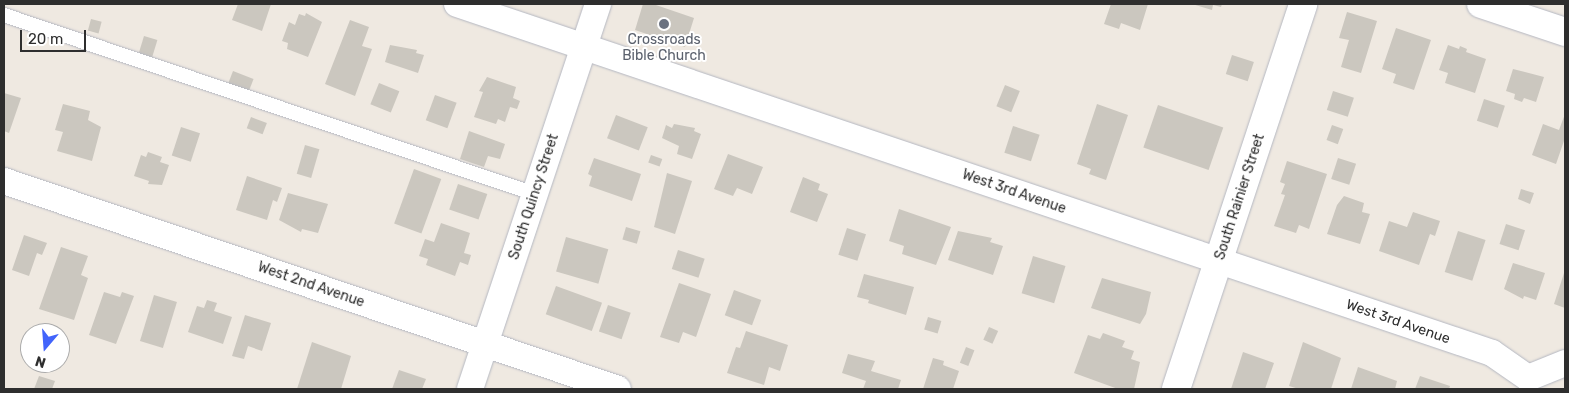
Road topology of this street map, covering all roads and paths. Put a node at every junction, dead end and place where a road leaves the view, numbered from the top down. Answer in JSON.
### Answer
{"nodes":[{"id":1,"x":457,"y":4,"type":"edge"},
{"id":2,"x":598,"y":4,"type":"edge"},
{"id":3,"x":1303,"y":4,"type":"edge"},
{"id":4,"x":1480,"y":4,"type":"edge"},
{"id":5,"x":4,"y":15,"type":"edge"},
{"id":6,"x":1565,"y":32,"type":"edge"},
{"id":7,"x":584,"y":46,"type":"junction"},
{"id":8,"x":4,"y":181,"type":"edge"},
{"id":9,"x":535,"y":194,"type":"junction"},
{"id":10,"x":1218,"y":262,"type":"junction"},
{"id":11,"x":485,"y":344,"type":"junction"},
{"id":12,"x":1565,"y":364,"type":"edge"},
{"id":13,"x":1522,"y":384,"type":"edge"},
{"id":14,"x":470,"y":389,"type":"edge"},
{"id":15,"x":618,"y":389,"type":"edge"},
{"id":16,"x":1176,"y":389,"type":"edge"}],
"edges":[{"from":1,"to":7,"type":"street","name":"West 3rd Avenue"},
{"from":2,"to":7,"type":"street","name":"South Quincy Street"},
{"from":3,"to":10,"type":"street","name":"South Rainier Street"},
{"from":4,"to":6,"type":"street"},
{"from":5,"to":9,"type":"lane"},
{"from":7,"to":9,"type":"street","name":"South Quincy Street"},
{"from":7,"to":10,"type":"street","name":"West 3rd Avenue"},
{"from":8,"to":11,"type":"street","name":"West 2nd Avenue"},
{"from":9,"to":11,"type":"street","name":"South Quincy Street"},
{"from":10,"to":13,"type":"street","name":"West 3rd Avenue"},
{"from":10,"to":16,"type":"street","name":"South Rainier Street"},
{"from":11,"to":14,"type":"street","name":"South Quincy Street"},
{"from":11,"to":15,"type":"street","name":"West 2nd Avenue"},
{"from":12,"to":13,"type":"street","name":"West 3rd Avenue"}]}
